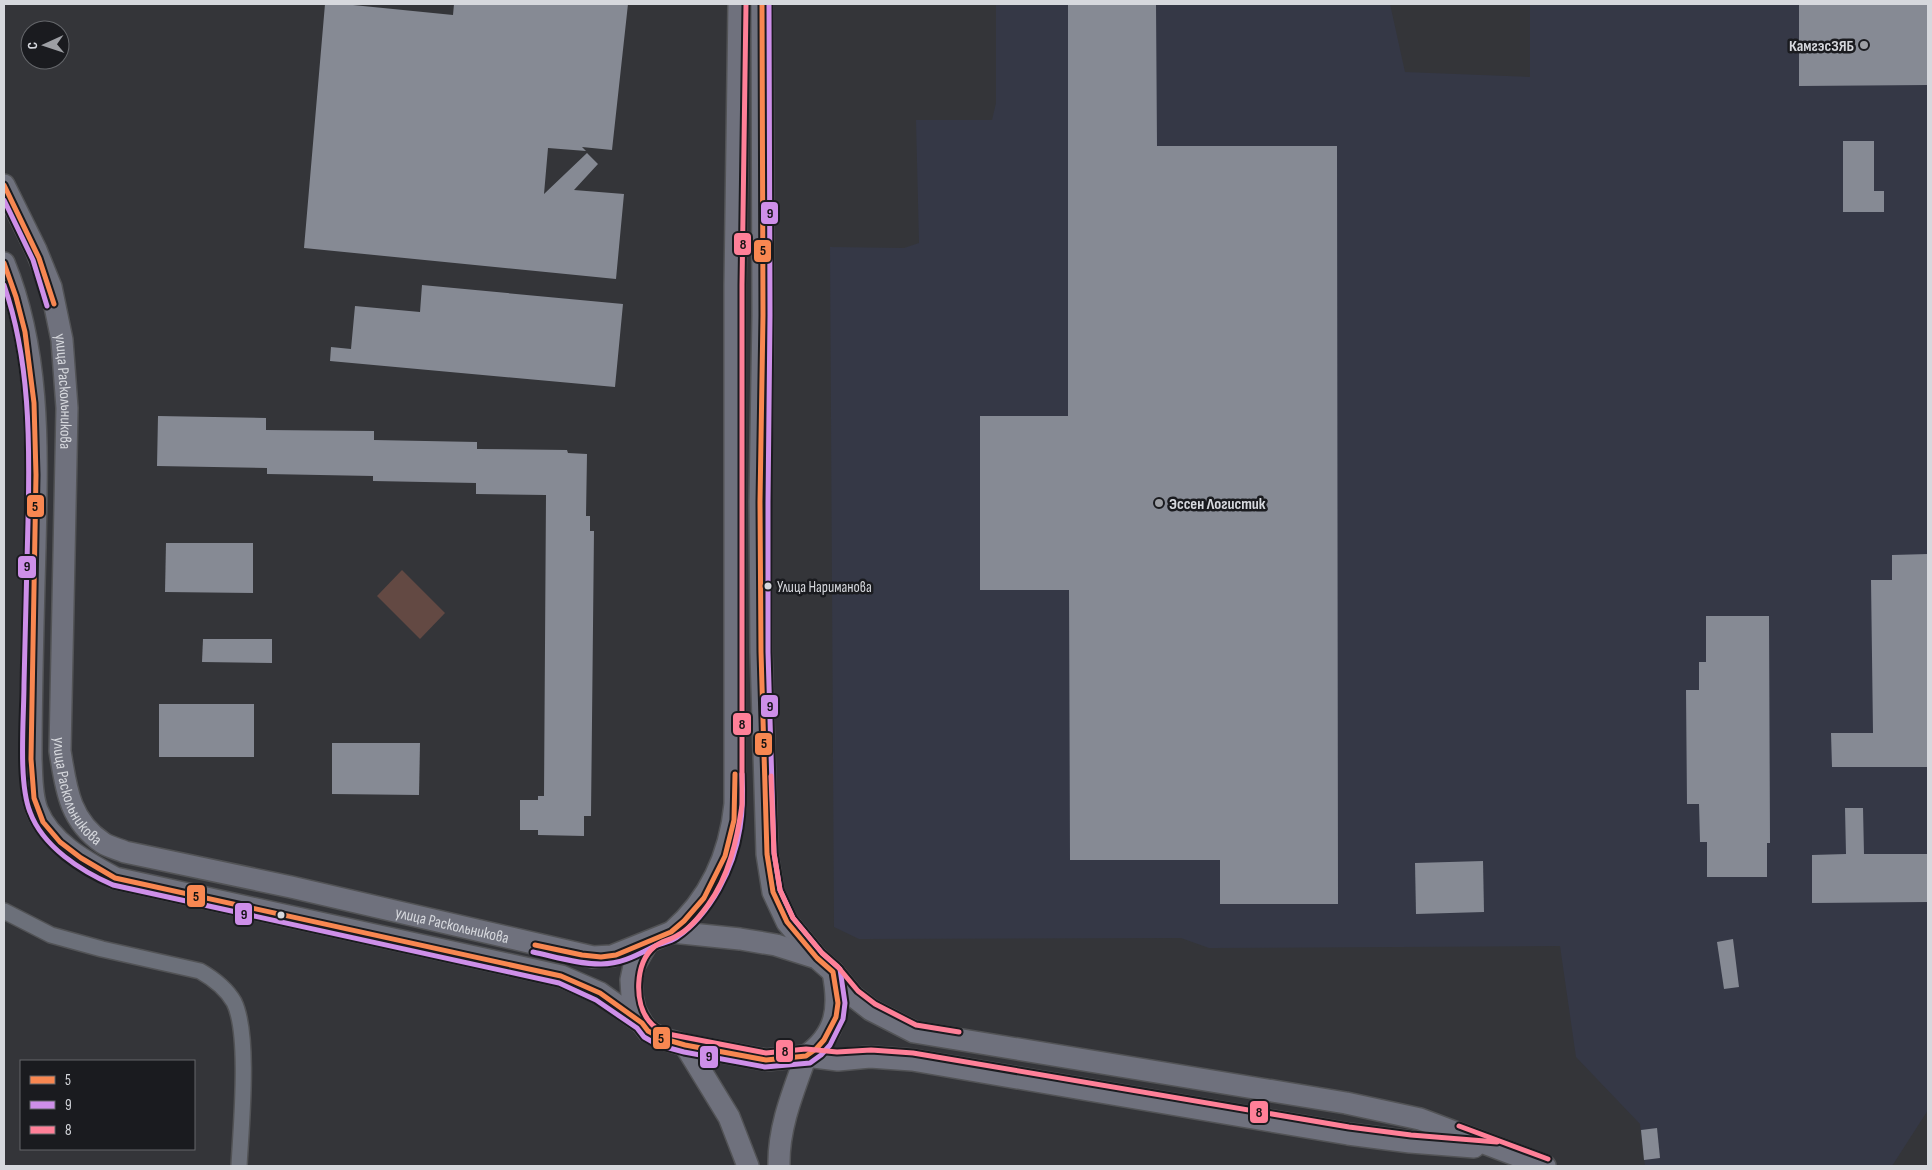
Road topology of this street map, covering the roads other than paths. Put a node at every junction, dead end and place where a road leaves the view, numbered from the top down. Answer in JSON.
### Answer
{"nodes":[{"id":1,"x":739,"y":4,"type":"edge"},
{"id":2,"x":762,"y":4,"type":"edge"},
{"id":3,"x":4,"y":185,"type":"edge"},
{"id":4,"x":4,"y":264,"type":"edge"},
{"id":5,"x":4,"y":910,"type":"edge"},
{"id":6,"x":672,"y":932,"type":"junction"},
{"id":7,"x":648,"y":942,"type":"junction"},
{"id":8,"x":817,"y":958,"type":"junction"},
{"id":9,"x":833,"y":972,"type":"junction"},
{"id":10,"x":642,"y":1023,"type":"junction"},
{"id":11,"x":685,"y":1045,"type":"junction"},
{"id":12,"x":806,"y":1056,"type":"junction"},
{"id":13,"x":1496,"y":1148,"type":"junction"},
{"id":14,"x":239,"y":1166,"type":"edge"},
{"id":15,"x":748,"y":1166,"type":"edge"},
{"id":16,"x":779,"y":1166,"type":"edge"},
{"id":17,"x":1544,"y":1166,"type":"edge"}],
"edges":[{"from":1,"to":6,"type":"main road"},
{"from":2,"to":8,"type":"main road"},
{"from":3,"to":7,"type":"main road","name":"улица Раскольникова"},
{"from":4,"to":10,"type":"main road","name":"улица Раскольникова"},
{"from":5,"to":14,"type":"street"},
{"from":6,"to":7,"type":"main road"},
{"from":6,"to":8,"type":"main road"},
{"from":7,"to":10,"type":"main road"},
{"from":8,"to":9,"type":"main road"},
{"from":9,"to":12,"type":"main road"},
{"from":9,"to":13,"type":"main road"},
{"from":10,"to":11,"type":"main road"},
{"from":11,"to":12,"type":"main road"},
{"from":11,"to":15,"type":"main road"},
{"from":12,"to":13,"type":"main road"},
{"from":12,"to":16,"type":"main road"},
{"from":13,"to":17,"type":"main road"}]}
